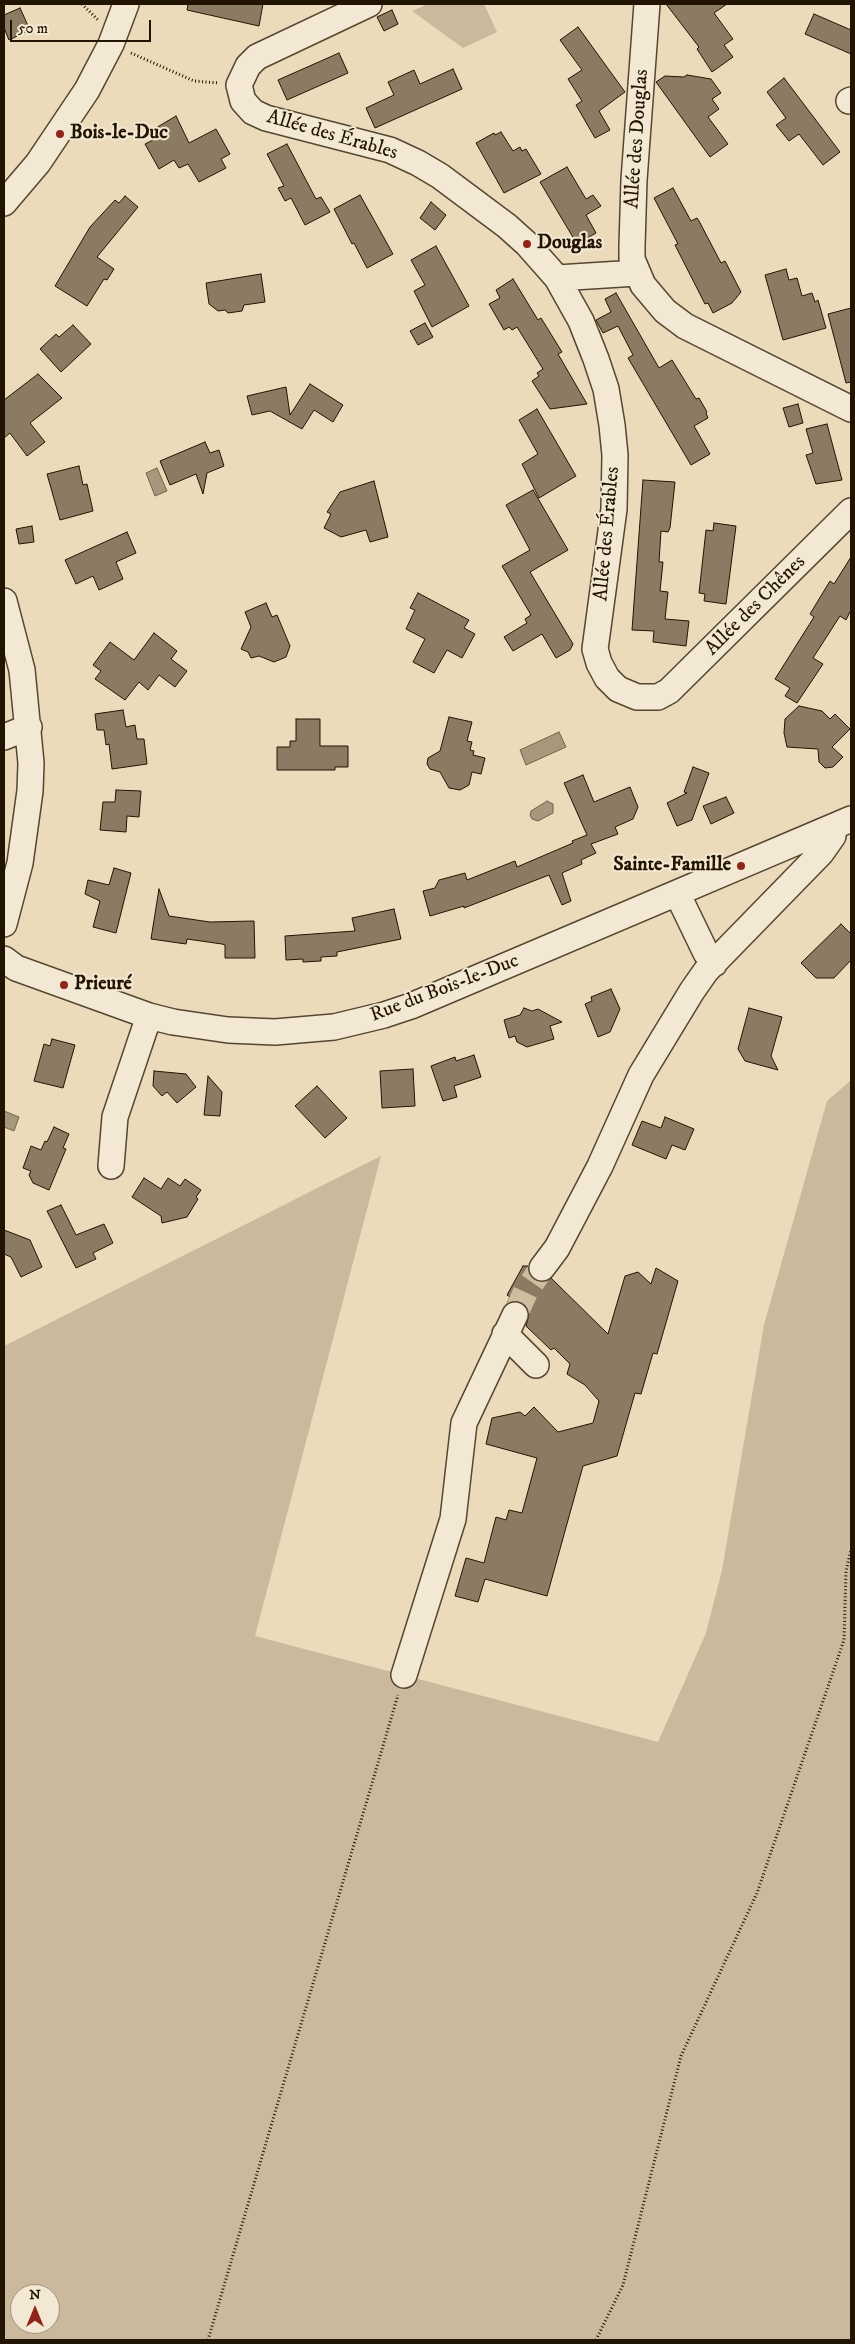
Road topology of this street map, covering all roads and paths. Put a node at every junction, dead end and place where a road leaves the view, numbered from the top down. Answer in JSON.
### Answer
{"nodes":[{"id":1,"x":82,"y":4,"type":"edge"},
{"id":2,"x":126,"y":4,"type":"edge"},
{"id":3,"x":369,"y":4,"type":"edge"},
{"id":4,"x":647,"y":4,"type":"edge"},
{"id":5,"x":111,"y":44,"type":"junction"},
{"id":6,"x":239,"y":85,"type":"junction"},
{"id":7,"x":4,"y":203,"type":"edge"},
{"id":8,"x":637,"y":273,"type":"junction"},
{"id":9,"x":557,"y":278,"type":"junction"},
{"id":10,"x":851,"y":409,"type":"edge"},
{"id":11,"x":851,"y":511,"type":"edge"},
{"id":12,"x":4,"y":601,"type":"edge"},
{"id":13,"x":658,"y":697,"type":"joint"},
{"id":14,"x":28,"y":727,"type":"junction"},
{"id":15,"x":4,"y":737,"type":"edge"},
{"id":16,"x":842,"y":824,"type":"edge"},
{"id":17,"x":677,"y":893,"type":"junction"},
{"id":18,"x":4,"y":924,"type":"edge"},
{"id":19,"x":4,"y":959,"type":"edge"},
{"id":20,"x":714,"y":964,"type":"junction"},
{"id":21,"x":149,"y":1016,"type":"junction"},
{"id":22,"x":111,"y":1166,"type":"dead end"},
{"id":23,"x":542,"y":1268,"type":"tunnel mouth"},
{"id":24,"x":536,"y":1365,"type":"dead end"},
{"id":25,"x":851,"y":1550,"type":"edge"},
{"id":26,"x":404,"y":1675,"type":"joint"},
{"id":27,"x":208,"y":2340,"type":"edge"},
{"id":28,"x":596,"y":2340,"type":"edge"}],
"edges":[{"from":1,"to":5,"type":"path"},
{"from":2,"to":5,"type":"street"},
{"from":3,"to":6,"type":"street"},
{"from":4,"to":8,"type":"street","name":"Allée des Douglas"},
{"from":5,"to":6,"type":"path"},
{"from":5,"to":7,"type":"street"},
{"from":6,"to":9,"type":"street","name":"Allée des Érables"},
{"from":8,"to":9,"type":"street"},
{"from":8,"to":10,"type":"street","name":"Allée des Douglas"},
{"from":9,"to":13,"type":"street","name":"Allée des Érables"},
{"from":11,"to":13,"type":"street","name":"Allée des Chênes"},
{"from":12,"to":14,"type":"street"},
{"from":14,"to":15,"type":"street"},
{"from":14,"to":18,"type":"street"},
{"from":16,"to":17,"type":"street","name":"Rue du Bois-le-Duc"},
{"from":16,"to":20,"type":"street","name":"Rue du Bois-le-Duc"},
{"from":17,"to":20,"type":"street"},
{"from":17,"to":21,"type":"street","name":"Rue du Bois-le-Duc"},
{"from":19,"to":21,"type":"street","name":"Rue du Bois-le-Duc"},
{"from":20,"to":23,"type":"street","name":"Rue du Bois-le-Duc"},
{"from":21,"to":22,"type":"street"},
{"from":24,"to":26,"type":"street"},
{"from":25,"to":28,"type":"path"},
{"from":26,"to":27,"type":"path"}]}
